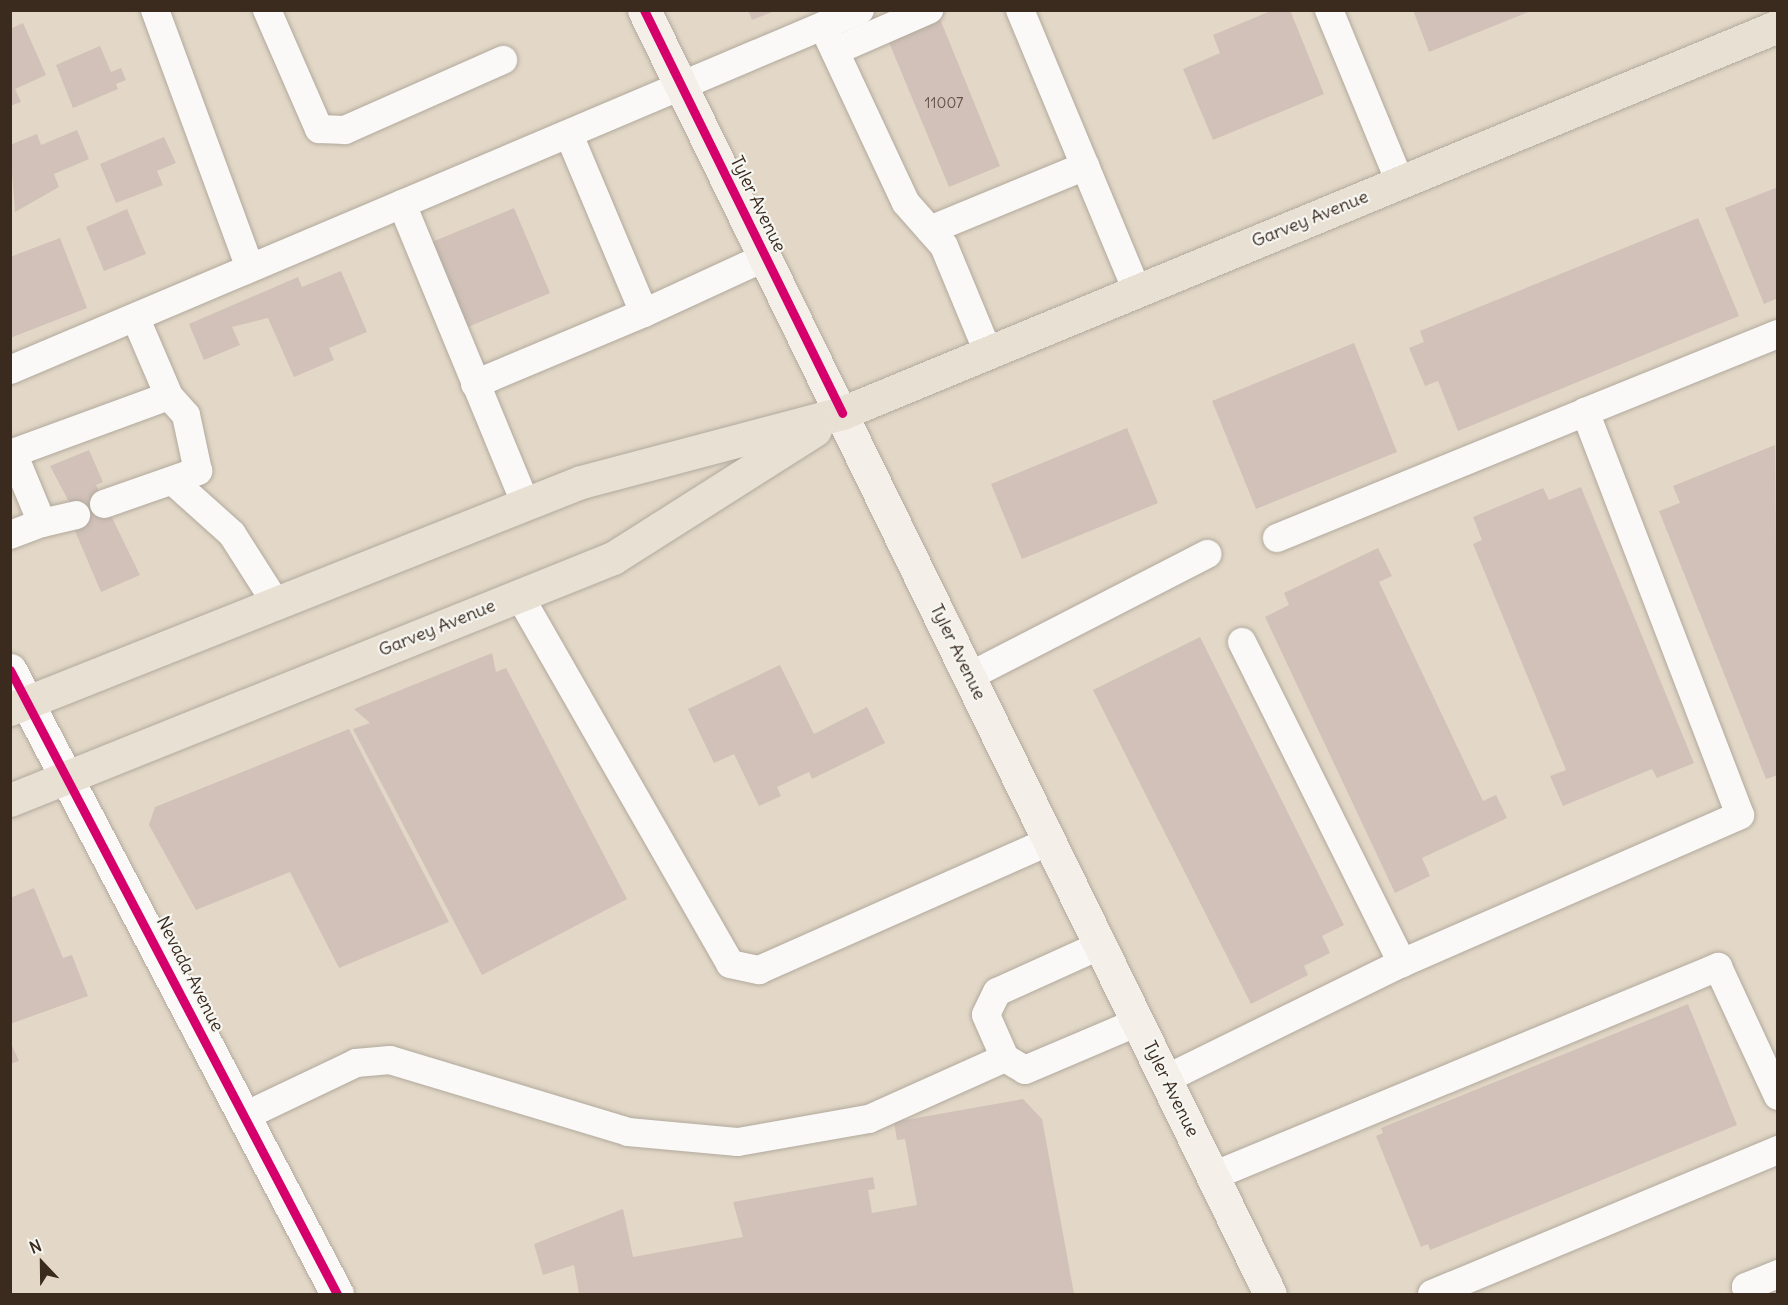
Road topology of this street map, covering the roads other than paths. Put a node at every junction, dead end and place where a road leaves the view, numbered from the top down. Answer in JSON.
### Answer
{"nodes":[{"id":1,"x":156,"y":10,"type":"edge"},
{"id":2,"x":267,"y":10,"type":"edge"},
{"id":3,"x":644,"y":10,"type":"edge"},
{"id":4,"x":860,"y":10,"type":"edge"},
{"id":5,"x":930,"y":10,"type":"edge"},
{"id":6,"x":1020,"y":10,"type":"edge"},
{"id":7,"x":1329,"y":10,"type":"edge"},
{"id":8,"x":823,"y":26,"type":"junction"},
{"id":9,"x":1778,"y":26,"type":"edge"},
{"id":10,"x":835,"y":51,"type":"junction"},
{"id":11,"x":503,"y":60,"type":"dead end"},
{"id":12,"x":680,"y":85,"type":"junction"},
{"id":13,"x":569,"y":135,"type":"junction"},
{"id":14,"x":1085,"y":166,"type":"junction"},
{"id":15,"x":1400,"y":182,"type":"junction"},
{"id":16,"x":402,"y":204,"type":"junction"},
{"id":17,"x":930,"y":230,"type":"junction"},
{"id":18,"x":766,"y":256,"type":"junction"},
{"id":19,"x":249,"y":266,"type":"junction"},
{"id":20,"x":1137,"y":291,"type":"junction"},
{"id":21,"x":644,"y":313,"type":"junction"},
{"id":22,"x":136,"y":319,"type":"junction"},
{"id":23,"x":1778,"y":334,"type":"edge"},
{"id":24,"x":988,"y":352,"type":"junction"},
{"id":25,"x":10,"y":370,"type":"edge"},
{"id":26,"x":475,"y":384,"type":"junction"},
{"id":27,"x":169,"y":396,"type":"junction"},
{"id":28,"x":842,"y":412,"type":"junction"},
{"id":29,"x":1585,"y":412,"type":"junction"},
{"id":30,"x":173,"y":481,"type":"junction"},
{"id":31,"x":525,"y":503,"type":"junction"},
{"id":32,"x":104,"y":504,"type":"dead end"},
{"id":33,"x":76,"y":515,"type":"dead end"},
{"id":34,"x":42,"y":523,"type":"junction"},
{"id":35,"x":10,"y":535,"type":"edge"},
{"id":36,"x":1277,"y":538,"type":"dead end"},
{"id":37,"x":1208,"y":554,"type":"dead end"},
{"id":38,"x":519,"y":595,"type":"junction"},
{"id":39,"x":276,"y":603,"type":"junction"},
{"id":40,"x":1242,"y":642,"type":"dead end"},
{"id":41,"x":10,"y":670,"type":"edge"},
{"id":42,"x":970,"y":676,"type":"junction"},
{"id":43,"x":19,"y":705,"type":"edge"},
{"id":44,"x":68,"y":776,"type":"junction"},
{"id":45,"x":10,"y":800,"type":"edge"},
{"id":46,"x":1050,"y":841,"type":"junction"},
{"id":47,"x":1101,"y":945,"type":"junction"},
{"id":48,"x":1402,"y":963,"type":"junction"},
{"id":49,"x":1138,"y":1022,"type":"junction"},
{"id":50,"x":1005,"y":1058,"type":"junction"},
{"id":51,"x":1166,"y":1079,"type":"junction"},
{"id":52,"x":1778,"y":1096,"type":"edge"},
{"id":53,"x":245,"y":1116,"type":"junction"},
{"id":54,"x":1778,"y":1150,"type":"edge"},
{"id":55,"x":1213,"y":1176,"type":"junction"},
{"id":56,"x":1778,"y":1274,"type":"edge"},
{"id":57,"x":337,"y":1294,"type":"edge"},
{"id":58,"x":1270,"y":1294,"type":"edge"},
{"id":59,"x":1432,"y":1294,"type":"edge"},
{"id":60,"x":1750,"y":1294,"type":"edge"}],
"edges":[{"from":1,"to":19,"type":"lane"},
{"from":2,"to":11,"type":"lane"},
{"from":3,"to":12,"type":"main road","name":"Tyler Avenue"},
{"from":4,"to":8,"type":"lane"},
{"from":5,"to":10,"type":"lane"},
{"from":6,"to":14,"type":"lane"},
{"from":7,"to":15,"type":"lane"},
{"from":8,"to":10,"type":"lane"},
{"from":8,"to":12,"type":"lane"},
{"from":9,"to":15,"type":"main road","name":"Garvey Avenue"},
{"from":10,"to":17,"type":"lane"},
{"from":12,"to":13,"type":"lane"},
{"from":12,"to":18,"type":"main road","name":"Tyler Avenue"},
{"from":13,"to":16,"type":"lane"},
{"from":13,"to":21,"type":"lane"},
{"from":14,"to":17,"type":"lane"},
{"from":14,"to":20,"type":"lane"},
{"from":15,"to":20,"type":"main road","name":"Garvey Avenue"},
{"from":16,"to":19,"type":"lane"},
{"from":16,"to":26,"type":"lane"},
{"from":17,"to":24,"type":"lane"},
{"from":18,"to":21,"type":"lane"},
{"from":18,"to":28,"type":"main road","name":"Tyler Avenue"},
{"from":19,"to":22,"type":"lane"},
{"from":20,"to":24,"type":"main road","name":"Garvey Avenue"},
{"from":21,"to":26,"type":"lane"},
{"from":22,"to":25,"type":"lane"},
{"from":22,"to":27,"type":"lane"},
{"from":23,"to":29,"type":"lane"},
{"from":24,"to":28,"type":"main road","name":"Garvey Avenue"},
{"from":26,"to":31,"type":"lane"},
{"from":27,"to":30,"type":"lane"},
{"from":27,"to":34,"type":"lane"},
{"from":28,"to":31,"type":"main road","name":"Garvey Avenue"},
{"from":28,"to":38,"type":"main road","name":"Garvey Avenue"},
{"from":28,"to":42,"type":"main road","name":"Tyler Avenue"},
{"from":29,"to":36,"type":"lane"},
{"from":29,"to":48,"type":"lane"},
{"from":30,"to":32,"type":"lane"},
{"from":30,"to":39,"type":"lane"},
{"from":31,"to":39,"type":"main road","name":"Garvey Avenue"},
{"from":33,"to":34,"type":"lane"},
{"from":34,"to":35,"type":"lane"},
{"from":37,"to":42,"type":"lane"},
{"from":38,"to":44,"type":"main road","name":"Garvey Avenue"},
{"from":38,"to":46,"type":"lane"},
{"from":39,"to":43,"type":"main road","name":"Garvey Avenue"},
{"from":40,"to":48,"type":"lane"},
{"from":41,"to":43,"type":"street","name":"Nevada Avenue"},
{"from":42,"to":46,"type":"main road","name":"Tyler Avenue"},
{"from":43,"to":44,"type":"street","name":"Nevada Avenue"},
{"from":44,"to":45,"type":"main road","name":"Garvey Avenue"},
{"from":44,"to":53,"type":"street","name":"Nevada Avenue"},
{"from":46,"to":47,"type":"main road","name":"Tyler Avenue"},
{"from":47,"to":49,"type":"main road","name":"Tyler Avenue"},
{"from":47,"to":50,"type":"lane"},
{"from":48,"to":51,"type":"lane"},
{"from":49,"to":50,"type":"lane"},
{"from":49,"to":51,"type":"main road","name":"Tyler Avenue"},
{"from":50,"to":53,"type":"lane"},
{"from":51,"to":55,"type":"main road","name":"Tyler Avenue"},
{"from":52,"to":55,"type":"lane"},
{"from":53,"to":57,"type":"street","name":"Nevada Avenue"},
{"from":54,"to":59,"type":"lane"},
{"from":55,"to":58,"type":"main road","name":"Tyler Avenue"},
{"from":56,"to":60,"type":"lane"}]}
